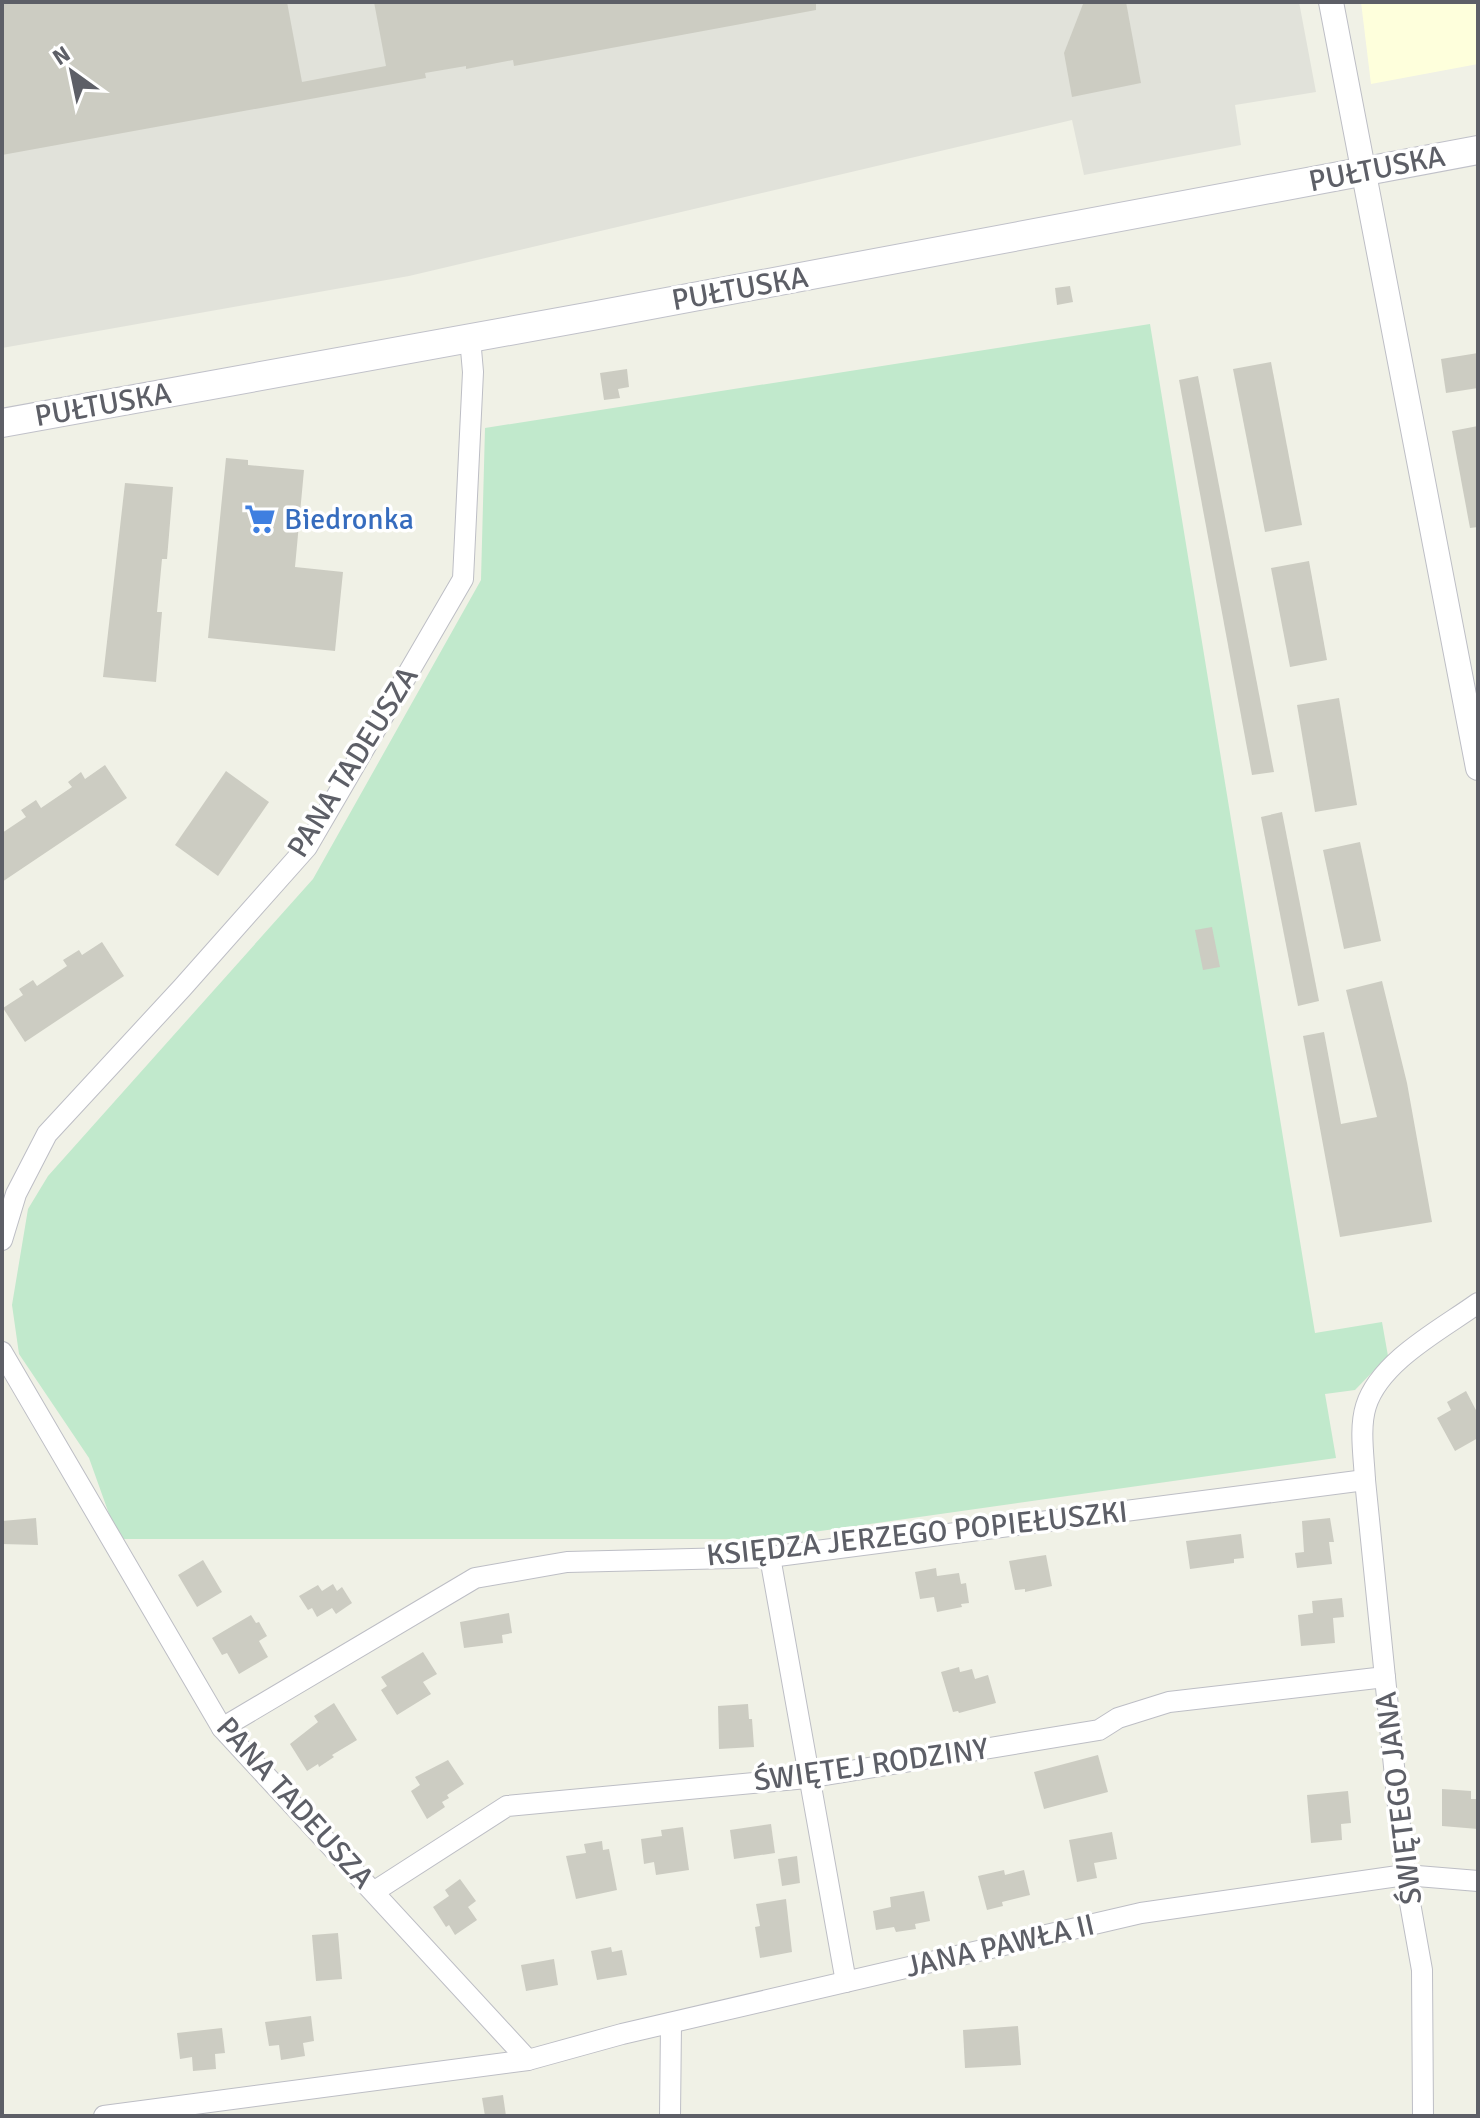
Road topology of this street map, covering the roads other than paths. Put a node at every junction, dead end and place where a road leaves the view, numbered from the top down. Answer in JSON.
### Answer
{"nodes":[{"id":1,"x":1331,"y":2,"type":"edge"},
{"id":2,"x":1478,"y":150,"type":"edge"},
{"id":3,"x":1363,"y":170,"type":"junction"},
{"id":4,"x":470,"y":338,"type":"junction"},
{"id":5,"x":2,"y":423,"type":"edge"},
{"id":6,"x":1478,"y":768,"type":"edge"},
{"id":7,"x":2,"y":1240,"type":"edge"},
{"id":8,"x":1478,"y":1303,"type":"edge"},
{"id":9,"x":2,"y":1352,"type":"edge"},
{"id":10,"x":1365,"y":1480,"type":"junction"},
{"id":11,"x":770,"y":1557,"type":"junction"},
{"id":12,"x":1385,"y":1677,"type":"junction"},
{"id":13,"x":222,"y":1728,"type":"junction"},
{"id":14,"x":807,"y":1778,"type":"junction"},
{"id":15,"x":1405,"y":1875,"type":"junction"},
{"id":16,"x":1478,"y":1881,"type":"edge"},
{"id":17,"x":375,"y":1891,"type":"junction"},
{"id":18,"x":846,"y":1982,"type":"junction"},
{"id":19,"x":671,"y":2023,"type":"junction"},
{"id":20,"x":528,"y":2060,"type":"junction"},
{"id":21,"x":104,"y":2116,"type":"edge"},
{"id":22,"x":670,"y":2116,"type":"edge"},
{"id":23,"x":1423,"y":2116,"type":"edge"}],
"edges":[{"from":1,"to":3,"type":"street"},
{"from":2,"to":3,"type":"main road","name":"PUŁTUSKA"},
{"from":3,"to":4,"type":"main road","name":"PUŁTUSKA"},
{"from":3,"to":6,"type":"street"},
{"from":4,"to":5,"type":"main road","name":"PUŁTUSKA"},
{"from":4,"to":7,"type":"street","name":"PANA TADEUSZA"},
{"from":8,"to":10,"type":"street","name":"ŚWIĘTEGO JANA"},
{"from":9,"to":13,"type":"street","name":"PANA TADEUSZA"},
{"from":10,"to":11,"type":"street","name":"KSIĘDZA JERZEGO POPIEŁUSZKI"},
{"from":10,"to":12,"type":"street","name":"ŚWIĘTEGO JANA"},
{"from":11,"to":13,"type":"street","name":"KSIĘDZA JERZEGO POPIEŁUSZKI"},
{"from":11,"to":14,"type":"street"},
{"from":12,"to":14,"type":"street","name":"ŚWIĘTEJ RODZINY"},
{"from":12,"to":15,"type":"street","name":"ŚWIĘTEGO JANA"},
{"from":13,"to":17,"type":"street","name":"PANA TADEUSZA"},
{"from":14,"to":17,"type":"street","name":"ŚWIĘTEJ RODZINY"},
{"from":14,"to":18,"type":"street"},
{"from":15,"to":16,"type":"street","name":"JANA PAWŁA II"},
{"from":15,"to":18,"type":"street","name":"JANA PAWŁA II"},
{"from":15,"to":23,"type":"street","name":"ŚWIĘTEGO JANA"},
{"from":17,"to":20,"type":"street","name":"PANA TADEUSZA"},
{"from":18,"to":19,"type":"street","name":"JANA PAWŁA II"},
{"from":19,"to":20,"type":"street","name":"JANA PAWŁA II"},
{"from":19,"to":22,"type":"street"},
{"from":20,"to":21,"type":"street","name":"JANA PAWŁA II"}]}
